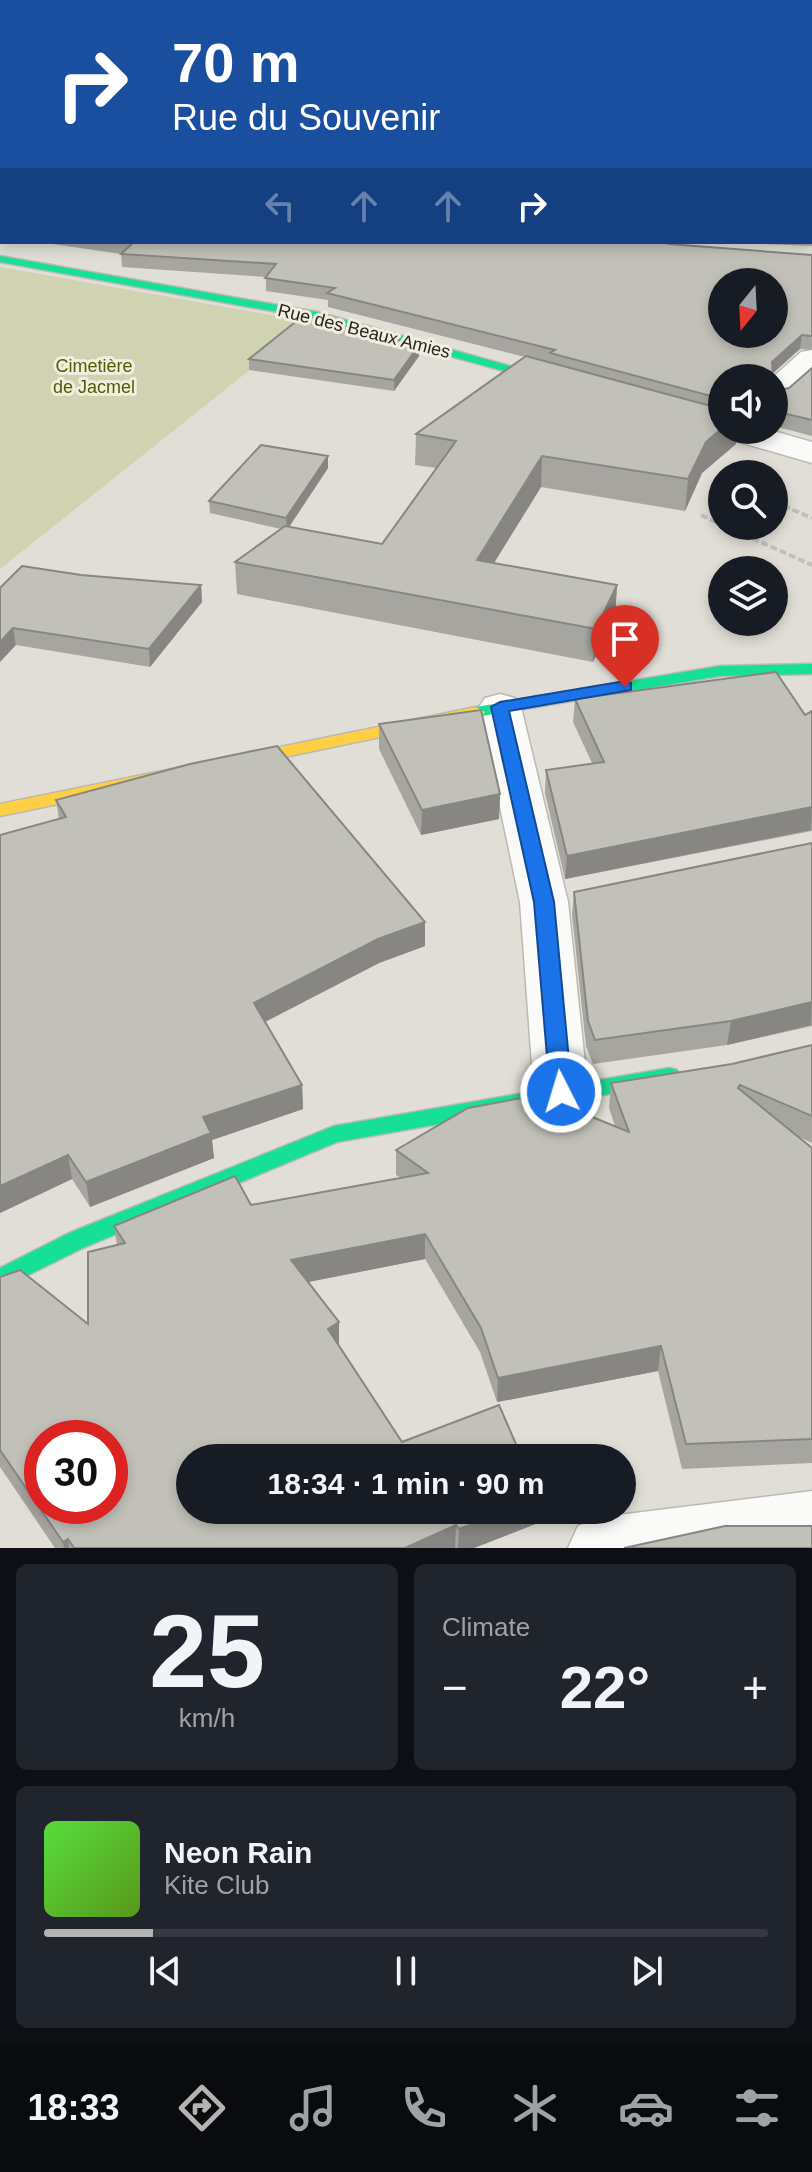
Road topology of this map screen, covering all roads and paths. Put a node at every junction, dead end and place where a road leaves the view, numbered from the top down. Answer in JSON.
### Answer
{"nodes":[{"id":1,"x":0,"y":259,"type":"edge"},
{"id":2,"x":812,"y":359,"type":"edge"},
{"id":3,"x":788,"y":380,"type":"edge"},
{"id":4,"x":587,"y":390,"type":"edge"},
{"id":5,"x":781,"y":444,"type":"edge"},
{"id":6,"x":812,"y":453,"type":"edge"},
{"id":7,"x":788,"y":508,"type":"edge"},
{"id":8,"x":701,"y":515,"type":"dead end"},
{"id":9,"x":708,"y":518,"type":"edge"},
{"id":10,"x":812,"y":518,"type":"edge"},
{"id":11,"x":756,"y":540,"type":"edge"},
{"id":12,"x":812,"y":565,"type":"edge"},
{"id":13,"x":812,"y":669,"type":"edge"},
{"id":14,"x":500,"y":707,"type":"junction"},
{"id":15,"x":0,"y":810,"type":"edge"},
{"id":16,"x":590,"y":893,"type":"edge"},
{"id":17,"x":544,"y":902,"type":"junction"},
{"id":18,"x":683,"y":1074,"type":"edge"},
{"id":19,"x":561,"y":1092,"type":"junction"},
{"id":20,"x":0,"y":1279,"type":"edge"},
{"id":21,"x":812,"y":1521,"type":"edge"},
{"id":22,"x":602,"y":1548,"type":"edge"}],
"edges":[{"from":1,"to":4,"type":"street","name":"Rue des Beaux Amies"},
{"from":2,"to":3,"type":"street"},
{"from":5,"to":6,"type":"street"},
{"from":7,"to":10,"type":"path"},
{"from":8,"to":9,"type":"path"},
{"from":11,"to":12,"type":"path"},
{"from":13,"to":14,"type":"street"},
{"from":14,"to":15,"type":"street"},
{"from":14,"to":17,"type":"street"},
{"from":16,"to":17,"type":"street"},
{"from":17,"to":19,"type":"street"},
{"from":18,"to":19,"type":"street"},
{"from":19,"to":20,"type":"street"},
{"from":21,"to":22,"type":"street"}]}
